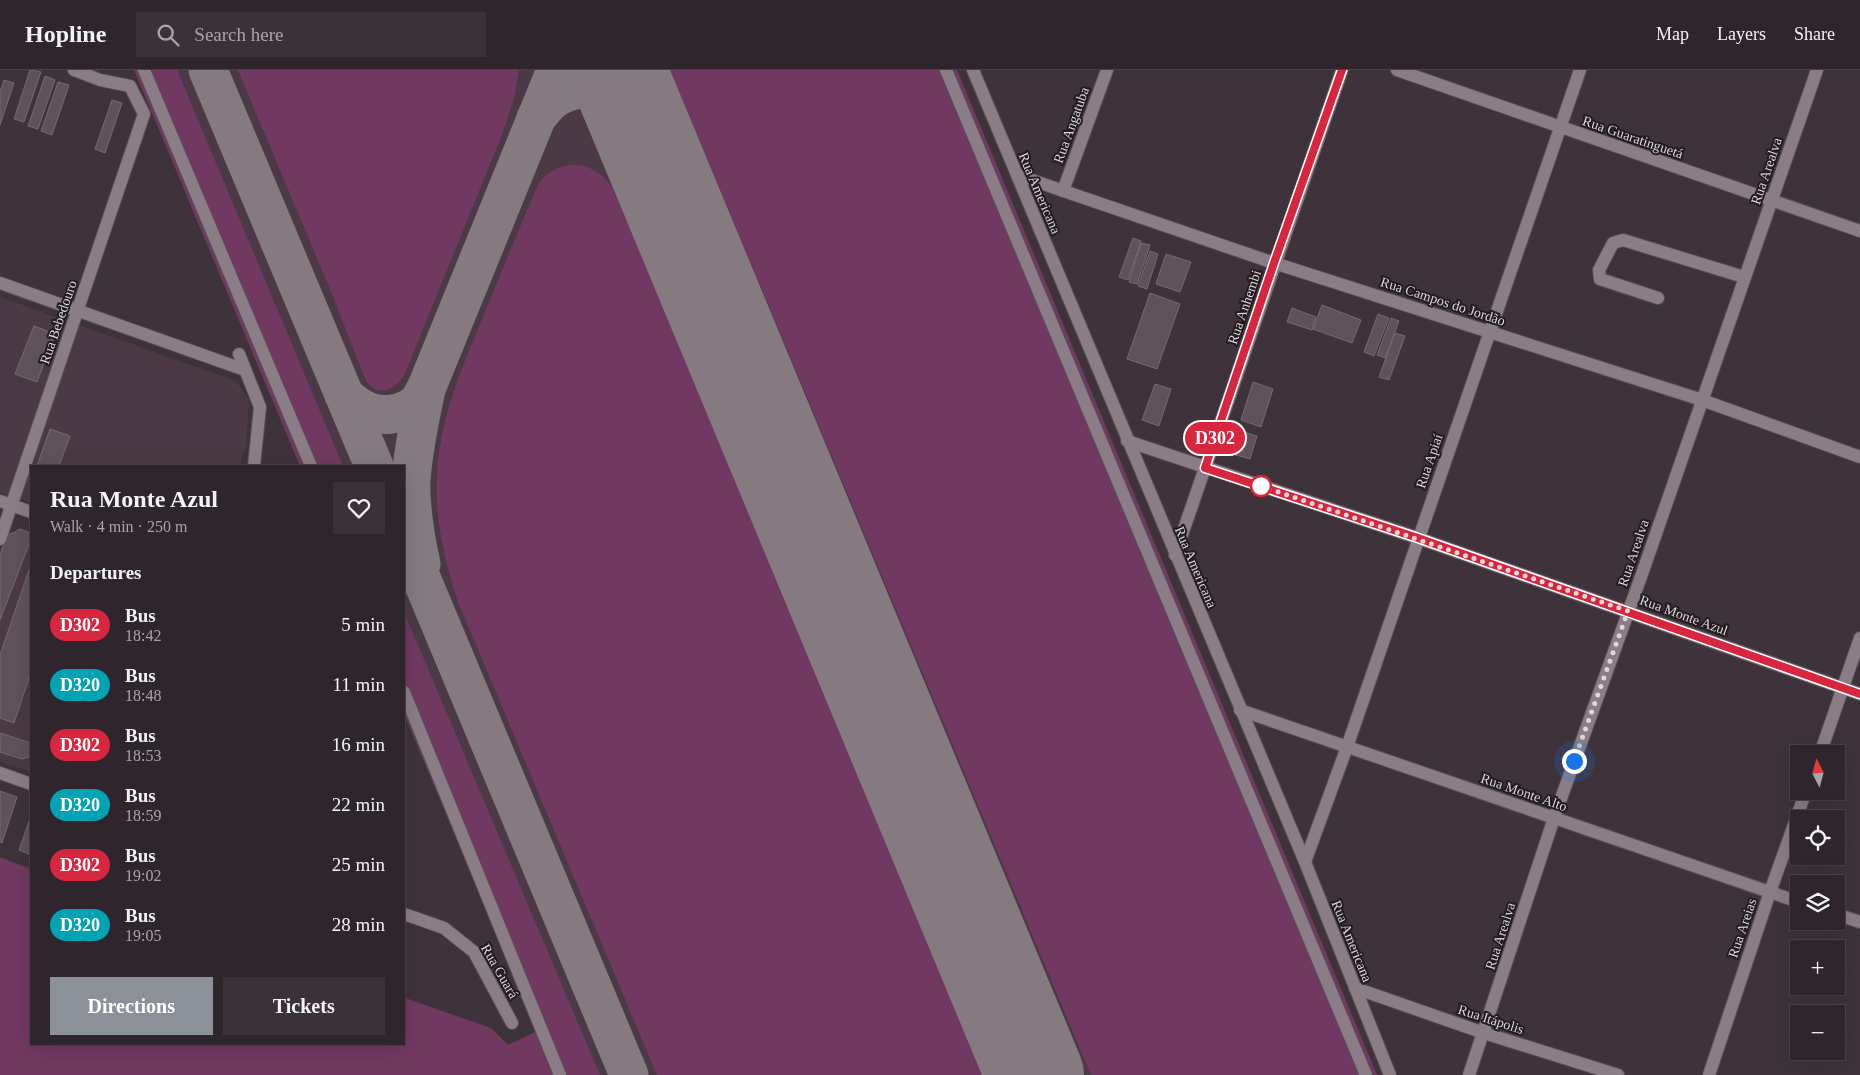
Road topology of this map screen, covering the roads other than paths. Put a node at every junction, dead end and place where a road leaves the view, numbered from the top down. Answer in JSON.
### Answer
{"nodes":[{"id":1,"x":74,"y":70,"type":"edge"},
{"id":2,"x":144,"y":70,"type":"edge"},
{"id":3,"x":946,"y":70,"type":"edge"},
{"id":4,"x":973,"y":70,"type":"edge"},
{"id":5,"x":1107,"y":70,"type":"edge"},
{"id":6,"x":1342,"y":70,"type":"edge"},
{"id":7,"x":1397,"y":70,"type":"edge"},
{"id":8,"x":1580,"y":70,"type":"edge"},
{"id":9,"x":1817,"y":70,"type":"edge"},
{"id":10,"x":1560,"y":127,"type":"junction"},
{"id":11,"x":1017,"y":175,"type":"junction"},
{"id":12,"x":1063,"y":191,"type":"junction"},
{"id":13,"x":1771,"y":201,"type":"junction"},
{"id":14,"x":1860,"y":231,"type":"edge"},
{"id":15,"x":1274,"y":263,"type":"junction"},
{"id":16,"x":1744,"y":277,"type":"junction"},
{"id":17,"x":0,"y":283,"type":"edge"},
{"id":18,"x":1658,"y":298,"type":"dead end"},
{"id":19,"x":78,"y":311,"type":"junction"},
{"id":20,"x":1489,"y":332,"type":"junction"},
{"id":21,"x":239,"y":354,"type":"dead end"},
{"id":22,"x":246,"y":370,"type":"junction"},
{"id":23,"x":1702,"y":400,"type":"junction"},
{"id":24,"x":1128,"y":441,"type":"junction"},
{"id":25,"x":1860,"y":457,"type":"edge"},
{"id":26,"x":254,"y":465,"type":"edge"},
{"id":27,"x":310,"y":465,"type":"edge"},
{"id":28,"x":1205,"y":468,"type":"junction"},
{"id":29,"x":6,"y":503,"type":"edge"},
{"id":30,"x":30,"y":512,"type":"edge"},
{"id":31,"x":1418,"y":538,"type":"junction"},
{"id":32,"x":0,"y":539,"type":"edge"},
{"id":33,"x":1175,"y":555,"type":"junction"},
{"id":34,"x":1628,"y":611,"type":"junction"},
{"id":35,"x":1860,"y":638,"type":"edge"},
{"id":36,"x":1844,"y":688,"type":"junction"},
{"id":37,"x":405,"y":694,"type":"edge"},
{"id":38,"x":1860,"y":694,"type":"edge"},
{"id":39,"x":1240,"y":710,"type":"junction"},
{"id":40,"x":1823,"y":745,"type":"edge"},
{"id":41,"x":1347,"y":747,"type":"junction"},
{"id":42,"x":0,"y":773,"type":"edge"},
{"id":43,"x":30,"y":784,"type":"edge"},
{"id":44,"x":1803,"y":800,"type":"edge"},
{"id":45,"x":1554,"y":818,"type":"junction"},
{"id":46,"x":1305,"y":862,"type":"junction"},
{"id":47,"x":1770,"y":892,"type":"junction"},
{"id":48,"x":1790,"y":899,"type":"edge"},
{"id":49,"x":405,"y":914,"type":"edge"},
{"id":50,"x":1845,"y":917,"type":"edge"},
{"id":51,"x":1860,"y":922,"type":"edge"},
{"id":52,"x":1355,"y":988,"type":"junction"},
{"id":53,"x":512,"y":1023,"type":"dead end"},
{"id":54,"x":1484,"y":1033,"type":"junction"},
{"id":55,"x":560,"y":1075,"type":"edge"},
{"id":56,"x":1366,"y":1075,"type":"edge"},
{"id":57,"x":1390,"y":1075,"type":"edge"},
{"id":58,"x":1469,"y":1075,"type":"edge"},
{"id":59,"x":1618,"y":1075,"type":"edge"},
{"id":60,"x":1709,"y":1075,"type":"edge"}],
"edges":[{"from":1,"to":19,"type":"street","name":"Rua Bebedouro"},
{"from":2,"to":27,"type":"street"},
{"from":3,"to":56,"type":"street"},
{"from":4,"to":11,"type":"street","name":"Rua Americana"},
{"from":5,"to":12,"type":"street","name":"Rua Angatuba"},
{"from":6,"to":15,"type":"street","name":"Rua Anhembi"},
{"from":7,"to":10,"type":"street","name":"Rua Guaratinguetá"},
{"from":8,"to":10,"type":"street","name":"Rua Apiaí"},
{"from":9,"to":13,"type":"street","name":"Rua Arealva"},
{"from":10,"to":13,"type":"street","name":"Rua Guaratinguetá"},
{"from":10,"to":20,"type":"street","name":"Rua Apiaí"},
{"from":11,"to":12,"type":"street","name":"Rua Campos do Jordão"},
{"from":11,"to":24,"type":"street","name":"Rua Americana"},
{"from":12,"to":15,"type":"street","name":"Rua Campos do Jordão"},
{"from":13,"to":14,"type":"street","name":"Rua Guaratinguetá"},
{"from":13,"to":16,"type":"street","name":"Rua Arealva"},
{"from":15,"to":20,"type":"street","name":"Rua Campos do Jordão"},
{"from":15,"to":28,"type":"street","name":"Rua Anhembi"},
{"from":16,"to":18,"type":"street"},
{"from":16,"to":23,"type":"street","name":"Rua Arealva"},
{"from":17,"to":19,"type":"street"},
{"from":19,"to":22,"type":"street"},
{"from":19,"to":29,"type":"street","name":"Rua Bebedouro"},
{"from":20,"to":23,"type":"street","name":"Rua Campos do Jordão"},
{"from":20,"to":31,"type":"street","name":"Rua Apiaí"},
{"from":21,"to":22,"type":"street"},
{"from":22,"to":26,"type":"street"},
{"from":23,"to":25,"type":"street","name":"Rua Campos do Jordão"},
{"from":23,"to":34,"type":"street","name":"Rua Arealva"},
{"from":24,"to":28,"type":"street","name":"Rua Monte Azul"},
{"from":24,"to":33,"type":"street","name":"Rua Americana"},
{"from":28,"to":31,"type":"street","name":"Rua Monte Azul"},
{"from":28,"to":33,"type":"street","name":"Rua Anhembi"},
{"from":29,"to":30,"type":"street"},
{"from":29,"to":32,"type":"street","name":"Rua Bebedouro"},
{"from":31,"to":34,"type":"street","name":"Rua Monte Azul"},
{"from":31,"to":41,"type":"street","name":"Rua Apiaí"},
{"from":33,"to":39,"type":"street","name":"Rua Americana"},
{"from":34,"to":36,"type":"street","name":"Rua Monte Azul"},
{"from":34,"to":45,"type":"street","name":"Rua Arealva"},
{"from":35,"to":36,"type":"street"},
{"from":36,"to":38,"type":"street","name":"Rua Monte Azul"},
{"from":36,"to":40,"type":"street"},
{"from":37,"to":55,"type":"street"},
{"from":39,"to":41,"type":"street","name":"Rua Monte Alto"},
{"from":39,"to":46,"type":"street","name":"Rua Americana"},
{"from":41,"to":45,"type":"street","name":"Rua Monte Alto"},
{"from":41,"to":46,"type":"street","name":"Rua Apiaí"},
{"from":42,"to":43,"type":"street"},
{"from":44,"to":47,"type":"street","name":"Rua Areias"},
{"from":45,"to":47,"type":"street","name":"Rua Monte Alto"},
{"from":45,"to":54,"type":"street","name":"Rua Arealva"},
{"from":46,"to":52,"type":"street","name":"Rua Americana"},
{"from":47,"to":48,"type":"street","name":"Rua Monte Alto"},
{"from":47,"to":60,"type":"street","name":"Rua Areias"},
{"from":49,"to":53,"type":"street","name":"Rua Guará"},
{"from":50,"to":51,"type":"street"},
{"from":52,"to":54,"type":"street","name":"Rua Itápolis"},
{"from":52,"to":57,"type":"street","name":"Rua Americana"},
{"from":54,"to":58,"type":"street","name":"Rua Arealva"},
{"from":54,"to":59,"type":"street","name":"Rua Itápolis"}]}
